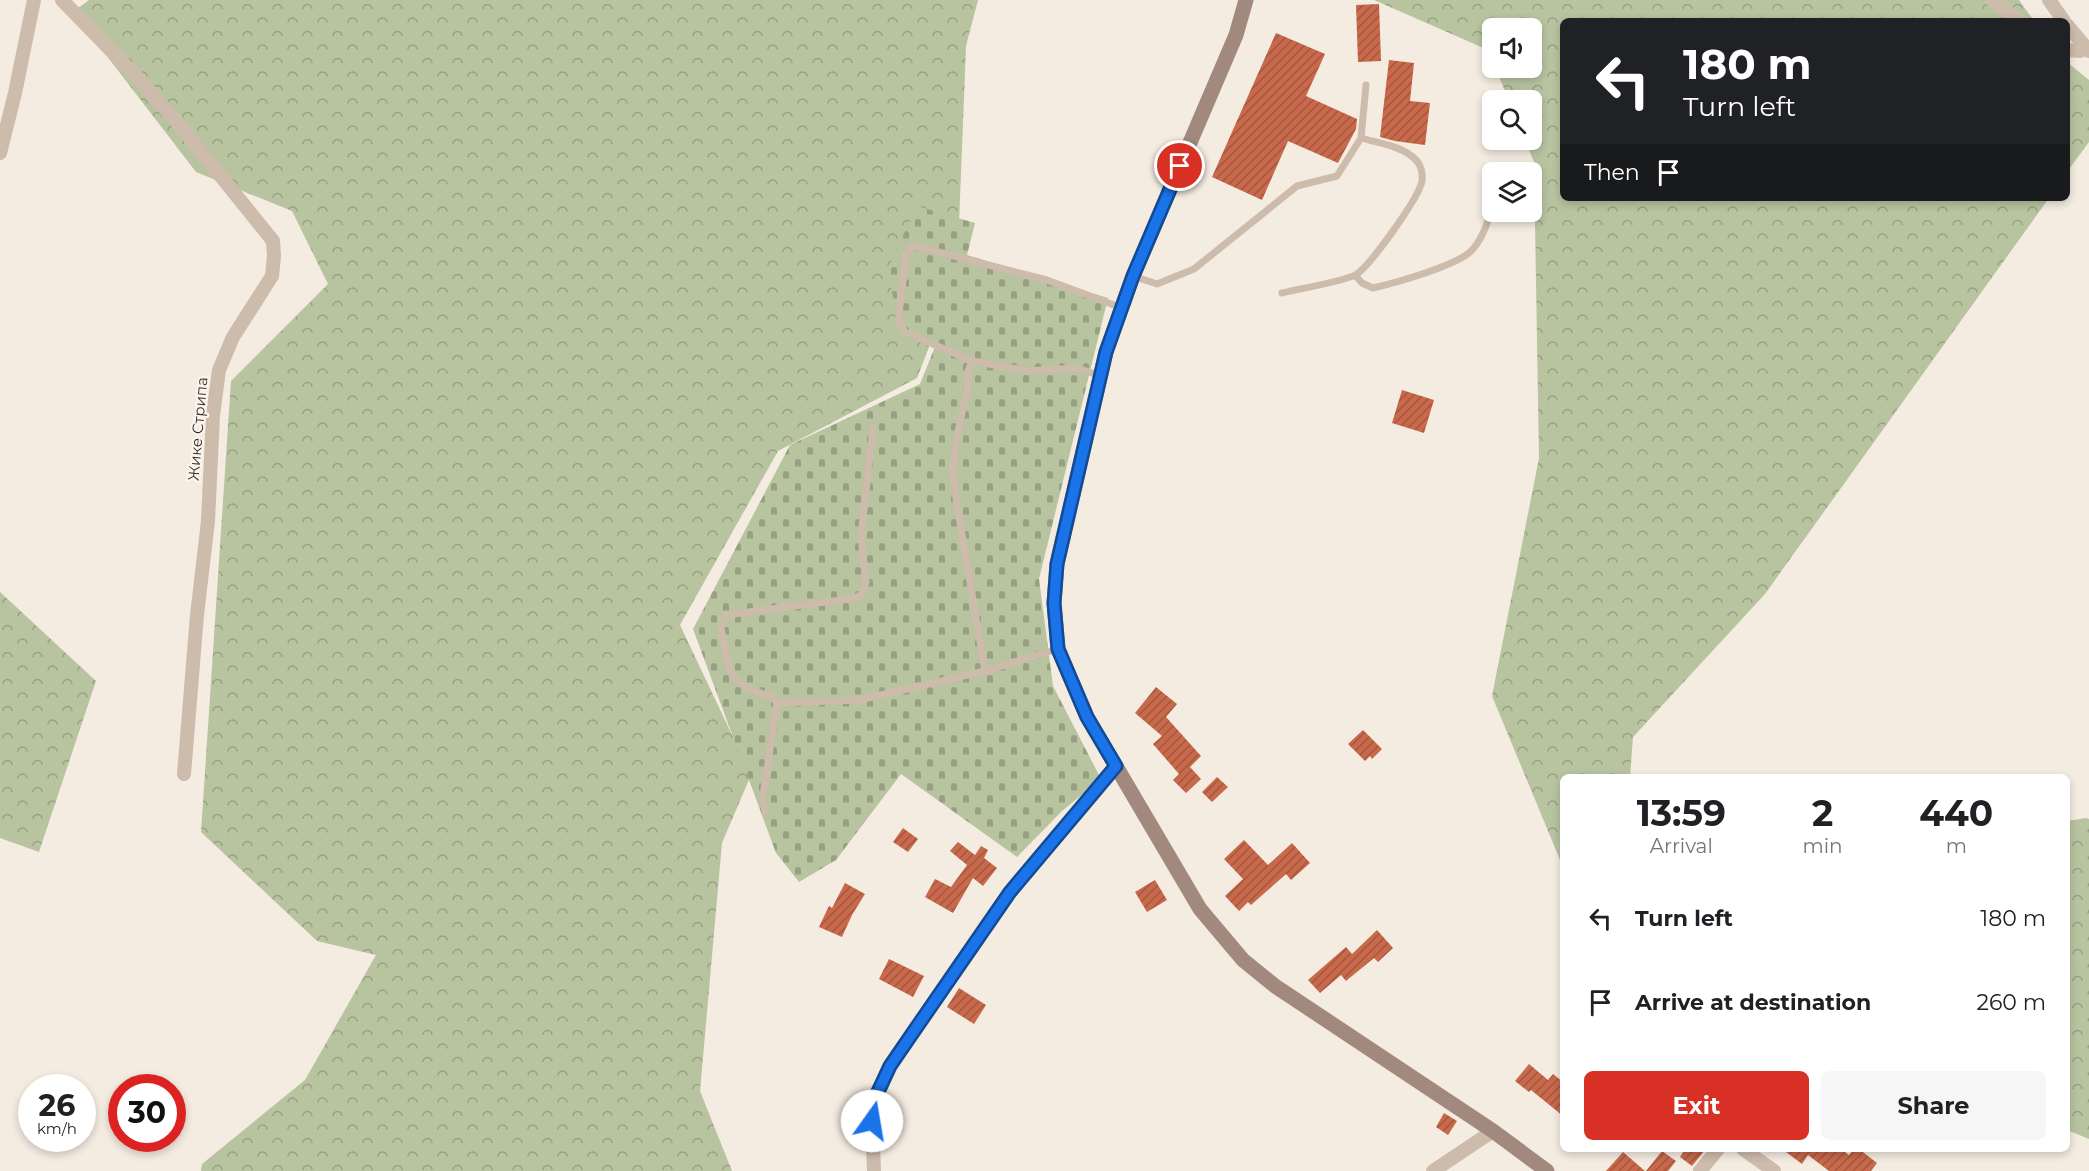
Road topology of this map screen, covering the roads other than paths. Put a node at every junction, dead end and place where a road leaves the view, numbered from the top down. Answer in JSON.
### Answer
{"nodes":[{"id":1,"x":34,"y":0,"type":"edge"},
{"id":2,"x":62,"y":0,"type":"edge"},
{"id":3,"x":1246,"y":0,"type":"edge"},
{"id":4,"x":1992,"y":0,"type":"edge"},
{"id":5,"x":2049,"y":0,"type":"edge"},
{"id":6,"x":2016,"y":18,"type":"edge"},
{"id":7,"x":2062,"y":18,"type":"edge"},
{"id":8,"x":2070,"y":28,"type":"edge"},
{"id":9,"x":2088,"y":49,"type":"edge"},
{"id":10,"x":2070,"y":50,"type":"edge"},
{"id":11,"x":1365,"y":85,"type":"dead end"},
{"id":12,"x":1361,"y":138,"type":"junction"},
{"id":13,"x":0,"y":153,"type":"edge"},
{"id":14,"x":1487,"y":222,"type":"edge"},
{"id":15,"x":1355,"y":275,"type":"junction"},
{"id":16,"x":1133,"y":276,"type":"junction"},
{"id":17,"x":1282,"y":293,"type":"dead end"},
{"id":18,"x":1122,"y":308,"type":"junction"},
{"id":19,"x":972,"y":361,"type":"junction"},
{"id":20,"x":1101,"y":376,"type":"junction"},
{"id":21,"x":873,"y":428,"type":"dead end"},
{"id":22,"x":1058,"y":649,"type":"junction"},
{"id":23,"x":985,"y":671,"type":"junction"},
{"id":24,"x":777,"y":704,"type":"junction"},
{"id":25,"x":1116,"y":766,"type":"junction"},
{"id":26,"x":184,"y":774,"type":"dead end"},
{"id":27,"x":765,"y":812,"type":"dead end"},
{"id":28,"x":1493,"y":1131,"type":"junction"},
{"id":29,"x":1716,"y":1152,"type":"edge"},
{"id":30,"x":1747,"y":1152,"type":"edge"},
{"id":31,"x":874,"y":1171,"type":"edge"},
{"id":32,"x":1433,"y":1171,"type":"edge"},
{"id":33,"x":1547,"y":1171,"type":"edge"},
{"id":34,"x":1700,"y":1171,"type":"edge"},
{"id":35,"x":1774,"y":1171,"type":"edge"}],
"edges":[{"from":1,"to":13,"type":"street"},
{"from":2,"to":26,"type":"street","name":"Жике Стрипа"},
{"from":3,"to":16,"type":"main road"},
{"from":4,"to":6,"type":"street"},
{"from":5,"to":7,"type":"street"},
{"from":8,"to":9,"type":"street"},
{"from":9,"to":10,"type":"street"},
{"from":11,"to":12,"type":"lane"},
{"from":12,"to":15,"type":"lane"},
{"from":12,"to":16,"type":"lane"},
{"from":14,"to":15,"type":"lane"},
{"from":15,"to":17,"type":"lane"},
{"from":16,"to":18,"type":"main road"},
{"from":18,"to":19,"type":"lane"},
{"from":18,"to":20,"type":"main road"},
{"from":19,"to":20,"type":"lane"},
{"from":19,"to":23,"type":"lane"},
{"from":20,"to":22,"type":"main road"},
{"from":21,"to":24,"type":"lane"},
{"from":22,"to":23,"type":"lane"},
{"from":22,"to":25,"type":"main road"},
{"from":23,"to":24,"type":"lane"},
{"from":24,"to":27,"type":"lane"},
{"from":25,"to":28,"type":"main road"},
{"from":25,"to":31,"type":"street"},
{"from":28,"to":32,"type":"street"},
{"from":28,"to":33,"type":"main road"},
{"from":29,"to":34,"type":"street"},
{"from":30,"to":35,"type":"street"}]}
